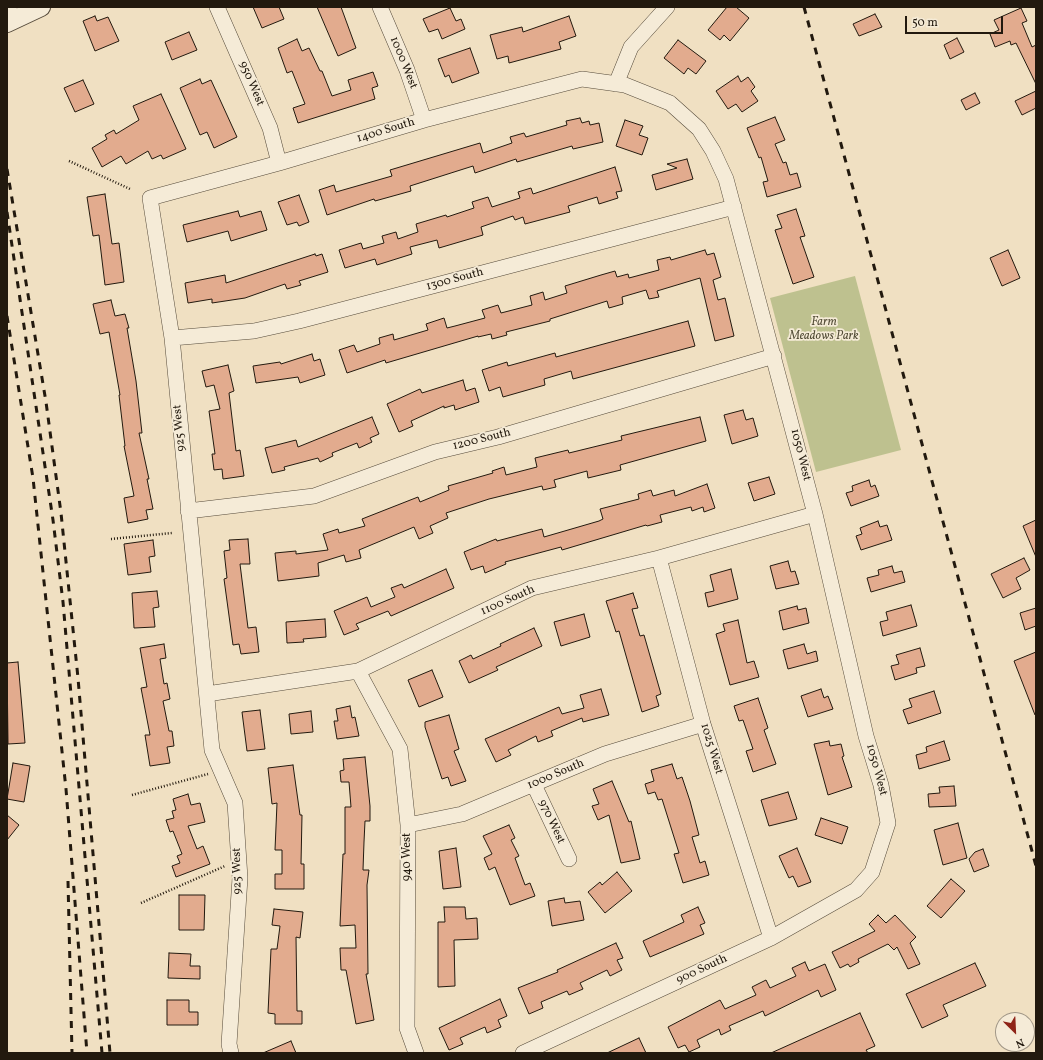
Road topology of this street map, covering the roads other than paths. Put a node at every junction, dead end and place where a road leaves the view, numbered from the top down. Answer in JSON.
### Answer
{"nodes":[{"id":1,"x":41,"y":7,"type":"edge"},
{"id":2,"x":217,"y":7,"type":"edge"},
{"id":3,"x":380,"y":7,"type":"edge"},
{"id":4,"x":667,"y":7,"type":"edge"},
{"id":5,"x":7,"y":23,"type":"edge"},
{"id":6,"x":620,"y":84,"type":"junction"},
{"id":7,"x":424,"y":120,"type":"junction"},
{"id":8,"x":280,"y":163,"type":"junction"},
{"id":9,"x":150,"y":198,"type":"joint"},
{"id":10,"x":734,"y":207,"type":"junction"},
{"id":11,"x":172,"y":338,"type":"junction"},
{"id":12,"x":774,"y":356,"type":"junction"},
{"id":13,"x":188,"y":510,"type":"junction"},
{"id":14,"x":815,"y":514,"type":"junction"},
{"id":15,"x":659,"y":558,"type":"junction"},
{"id":16,"x":358,"y":671,"type":"junction"},
{"id":17,"x":206,"y":687,"type":"junction"},
{"id":18,"x":703,"y":724,"type":"junction"},
{"id":19,"x":534,"y":785,"type":"junction"},
{"id":20,"x":408,"y":825,"type":"junction"},
{"id":21,"x":569,"y":859,"type":"dead end"},
{"id":22,"x":872,"y":872,"type":"joint"},
{"id":23,"x":771,"y":938,"type":"junction"},
{"id":24,"x":551,"y":1047,"type":"edge"},
{"id":25,"x":231,"y":1053,"type":"edge"},
{"id":26,"x":416,"y":1053,"type":"edge"},
{"id":27,"x":523,"y":1053,"type":"edge"}],
"edges":[{"from":1,"to":5,"type":"street"},
{"from":2,"to":8,"type":"street","name":"950 West"},
{"from":3,"to":7,"type":"street","name":"1000 West"},
{"from":4,"to":6,"type":"street"},
{"from":6,"to":7,"type":"street","name":"1400 South"},
{"from":6,"to":10,"type":"street","name":"1050 West"},
{"from":7,"to":8,"type":"street","name":"1400 South"},
{"from":8,"to":9,"type":"street","name":"1400 South"},
{"from":9,"to":11,"type":"street","name":"925 West"},
{"from":10,"to":11,"type":"street","name":"1300 South"},
{"from":10,"to":12,"type":"street","name":"1050 West"},
{"from":11,"to":13,"type":"street","name":"925 West"},
{"from":12,"to":13,"type":"street","name":"1200 South"},
{"from":12,"to":14,"type":"street","name":"1050 West"},
{"from":13,"to":17,"type":"street","name":"925 West"},
{"from":14,"to":15,"type":"street","name":"1100 South"},
{"from":14,"to":22,"type":"street","name":"1050 West"},
{"from":15,"to":16,"type":"street","name":"1100 South"},
{"from":15,"to":18,"type":"street","name":"1025 West"},
{"from":16,"to":17,"type":"street","name":"1100 South"},
{"from":16,"to":20,"type":"street","name":"940 West"},
{"from":17,"to":25,"type":"street","name":"925 West"},
{"from":18,"to":19,"type":"street","name":"1000 South"},
{"from":18,"to":23,"type":"street","name":"1025 West"},
{"from":19,"to":20,"type":"street","name":"1000 South"},
{"from":19,"to":21,"type":"street","name":"970 West"},
{"from":20,"to":26,"type":"street","name":"940 West"},
{"from":22,"to":23,"type":"street","name":"900 South"},
{"from":23,"to":24,"type":"street","name":"900 South"},
{"from":24,"to":27,"type":"street","name":"900 South"}]}
